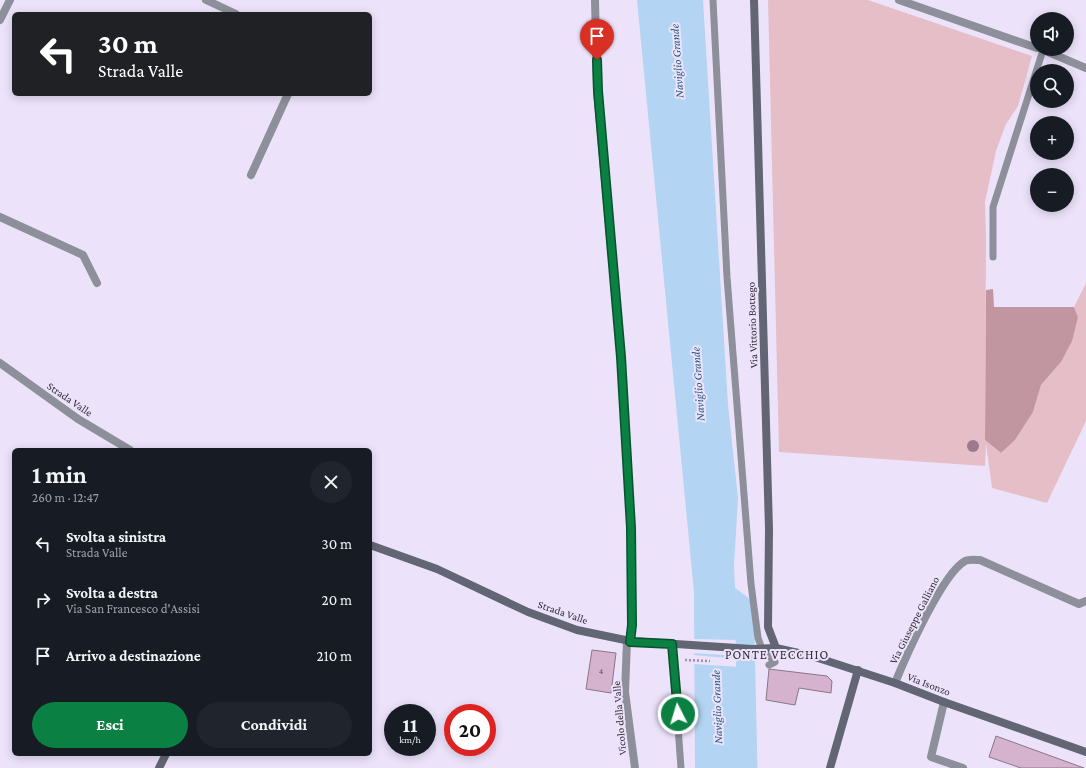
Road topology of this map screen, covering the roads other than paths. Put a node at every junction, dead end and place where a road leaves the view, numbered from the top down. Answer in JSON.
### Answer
{"nodes":[{"id":1,"x":10,"y":0,"type":"edge"},
{"id":2,"x":206,"y":0,"type":"edge"},
{"id":3,"x":595,"y":0,"type":"edge"},
{"id":4,"x":712,"y":0,"type":"edge"},
{"id":5,"x":754,"y":0,"type":"edge"},
{"id":6,"x":899,"y":0,"type":"edge"},
{"id":7,"x":232,"y":12,"type":"edge"},
{"id":8,"x":0,"y":20,"type":"edge"},
{"id":9,"x":1030,"y":46,"type":"edge"},
{"id":10,"x":1038,"y":56,"type":"edge"},
{"id":11,"x":1057,"y":56,"type":"edge"},
{"id":12,"x":1086,"y":68,"type":"edge"},
{"id":13,"x":287,"y":96,"type":"edge"},
{"id":14,"x":251,"y":175,"type":"dead end"},
{"id":15,"x":0,"y":217,"type":"edge"},
{"id":16,"x":993,"y":257,"type":"dead end"},
{"id":17,"x":97,"y":282,"type":"dead end"},
{"id":18,"x":0,"y":363,"type":"edge"},
{"id":19,"x":127,"y":448,"type":"edge"},
{"id":20,"x":372,"y":546,"type":"edge"},
{"id":21,"x":1086,"y":602,"type":"edge"},
{"id":22,"x":628,"y":641,"type":"junction"},
{"id":23,"x":672,"y":644,"type":"junction"},
{"id":24,"x":776,"y":648,"type":"junction"},
{"id":25,"x":762,"y":649,"type":"junction"},
{"id":26,"x":769,"y":665,"type":"dead end"},
{"id":27,"x":858,"y":670,"type":"junction"},
{"id":28,"x":895,"y":683,"type":"junction"},
{"id":29,"x":944,"y":702,"type":"junction"},
{"id":30,"x":1086,"y":752,"type":"edge"},
{"id":31,"x":165,"y":756,"type":"edge"},
{"id":32,"x":159,"y":768,"type":"edge"},
{"id":33,"x":635,"y":768,"type":"edge"},
{"id":34,"x":681,"y":768,"type":"edge"},
{"id":35,"x":830,"y":768,"type":"edge"},
{"id":36,"x":963,"y":768,"type":"edge"}],
"edges":[{"from":1,"to":8,"type":"street"},
{"from":2,"to":7,"type":"street"},
{"from":3,"to":22,"type":"street","name":"Vicolo della Valle"},
{"from":4,"to":25,"type":"lane"},
{"from":5,"to":24,"type":"street","name":"Via Vittorio Bottego"},
{"from":6,"to":9,"type":"street"},
{"from":10,"to":16,"type":"lane"},
{"from":11,"to":12,"type":"street"},
{"from":13,"to":14,"type":"street"},
{"from":15,"to":17,"type":"street"},
{"from":18,"to":19,"type":"street","name":"Strada Valle"},
{"from":20,"to":22,"type":"street","name":"Strada Valle"},
{"from":21,"to":28,"type":"street","name":"Via Giuseppe Galliano"},
{"from":22,"to":23,"type":"street","name":"Strada Valle"},
{"from":22,"to":33,"type":"street","name":"Vicolo della Valle"},
{"from":23,"to":25,"type":"street","name":"Strada Valle"},
{"from":23,"to":34,"type":"lane"},
{"from":24,"to":25,"type":"street","name":"Via Isonzo"},
{"from":24,"to":27,"type":"street","name":"Via Isonzo"},
{"from":25,"to":26,"type":"lane"},
{"from":27,"to":28,"type":"street","name":"Via Isonzo"},
{"from":27,"to":35,"type":"street"},
{"from":28,"to":29,"type":"street","name":"Via Isonzo"},
{"from":29,"to":30,"type":"street","name":"Via Isonzo"},
{"from":29,"to":36,"type":"street"},
{"from":31,"to":32,"type":"street"}]}
